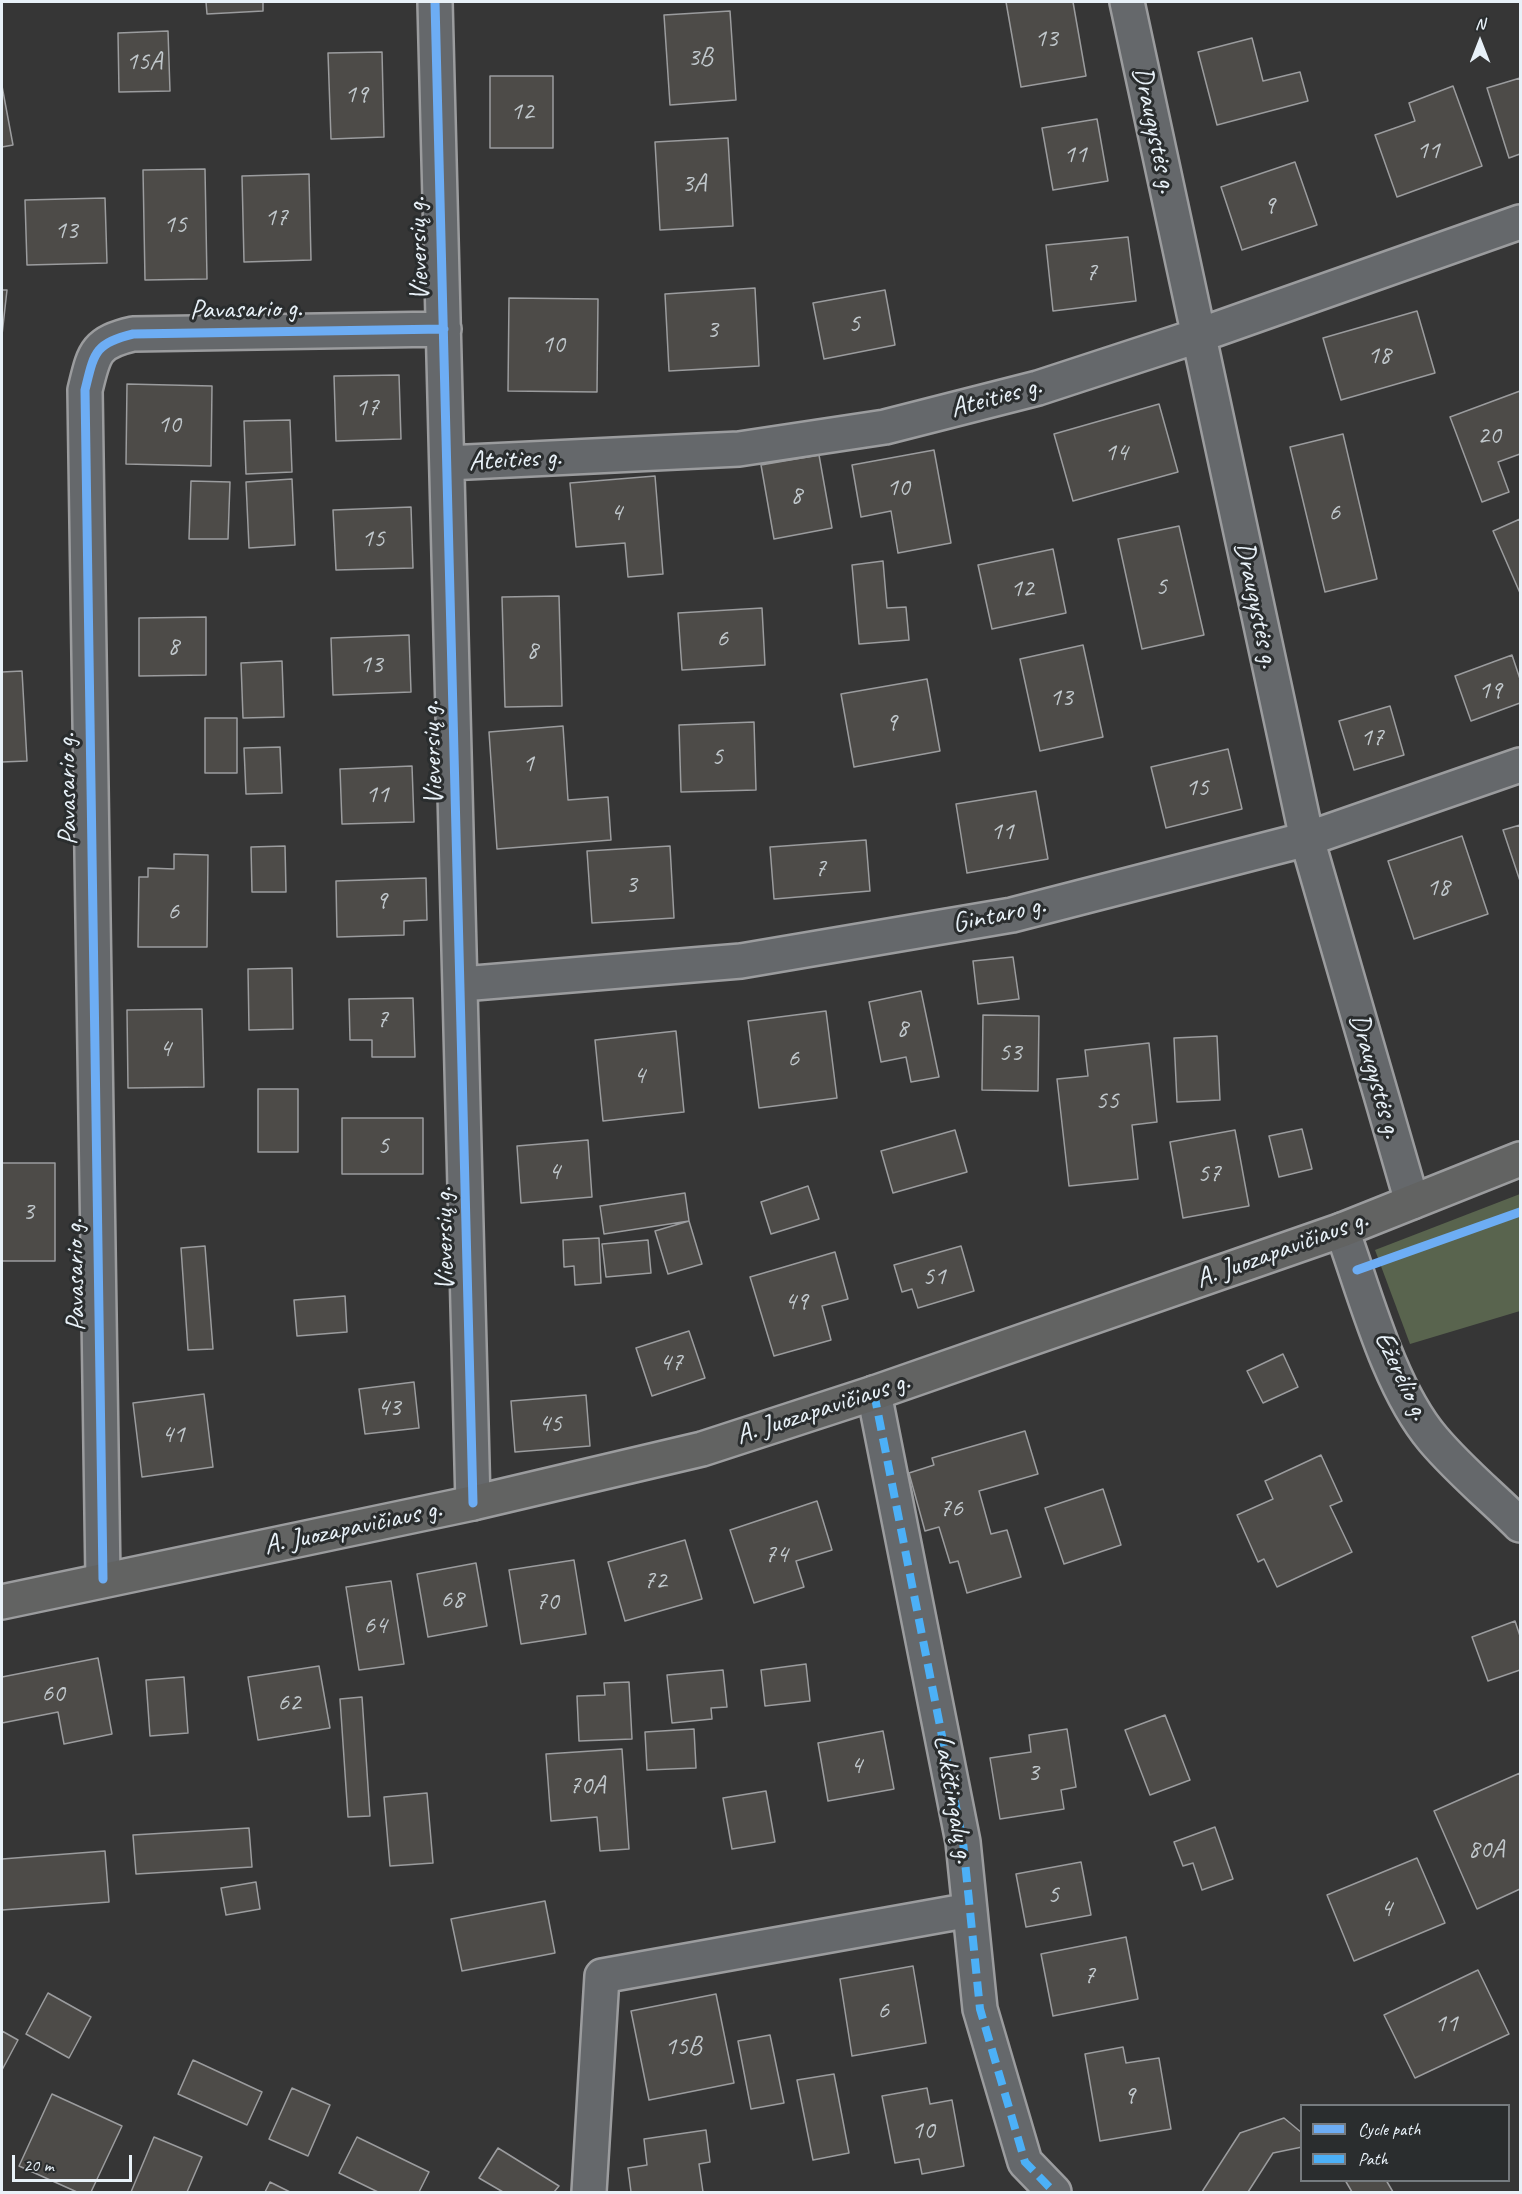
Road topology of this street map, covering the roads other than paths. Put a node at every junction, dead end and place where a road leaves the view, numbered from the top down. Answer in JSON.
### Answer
{"nodes":[{"id":1,"x":435,"y":2,"type":"edge"},
{"id":2,"x":1127,"y":2,"type":"edge"},
{"id":3,"x":1521,"y":222,"type":"edge"},
{"id":4,"x":444,"y":329,"type":"junction"},
{"id":5,"x":1197,"y":336,"type":"junction"},
{"id":6,"x":447,"y":463,"type":"junction"},
{"id":7,"x":1521,"y":765,"type":"edge"},
{"id":8,"x":1307,"y":838,"type":"junction"},
{"id":9,"x":462,"y":984,"type":"junction"},
{"id":10,"x":1521,"y":1159,"type":"edge"},
{"id":11,"x":1412,"y":1202,"type":"junction"},
{"id":12,"x":1342,"y":1230,"type":"junction"},
{"id":13,"x":874,"y":1393,"type":"junction"},
{"id":14,"x":473,"y":1503,"type":"junction"},
{"id":15,"x":1521,"y":1525,"type":"edge"},
{"id":16,"x":103,"y":1579,"type":"junction"},
{"id":17,"x":2,"y":1586,"type":"edge"},
{"id":18,"x":2,"y":1602,"type":"edge"},
{"id":19,"x":970,"y":1910,"type":"junction"},
{"id":20,"x":589,"y":2193,"type":"edge"},
{"id":21,"x":1054,"y":2193,"type":"edge"}],
"edges":[{"from":1,"to":4,"type":"street","name":"Vieversių g."},
{"from":2,"to":5,"type":"street","name":"Draugystės g."},
{"from":3,"to":5,"type":"street","name":"Ateities g."},
{"from":4,"to":6,"type":"street","name":"Vieversių g."},
{"from":4,"to":16,"type":"street","name":"Pavasario g."},
{"from":5,"to":6,"type":"street","name":"Ateities g."},
{"from":5,"to":8,"type":"street","name":"Draugystės g."},
{"from":6,"to":9,"type":"street","name":"Vieversių g."},
{"from":7,"to":8,"type":"street","name":"Gintaro g."},
{"from":8,"to":9,"type":"street","name":"Gintaro g."},
{"from":8,"to":11,"type":"street","name":"Draugystės g."},
{"from":9,"to":14,"type":"street","name":"Vieversių g."},
{"from":10,"to":11,"type":"main road","name":"A. Juozapavičiaus g."},
{"from":11,"to":12,"type":"main road","name":"A. Juozapavičiaus g."},
{"from":12,"to":13,"type":"main road","name":"A. Juozapavičiaus g."},
{"from":12,"to":15,"type":"street","name":"Ežerėlio g."},
{"from":13,"to":14,"type":"main road","name":"A. Juozapavičiaus g."},
{"from":13,"to":19,"type":"street","name":"Lakštingalų g."},
{"from":14,"to":16,"type":"main road","name":"A. Juozapavičiaus g."},
{"from":16,"to":17,"type":"main road","name":"A. Juozapavičiaus g."},
{"from":16,"to":18,"type":"main road","name":"A. Juozapavičiaus g."},
{"from":19,"to":20,"type":"street"},
{"from":19,"to":21,"type":"street","name":"Lakštingalų g."}]}
